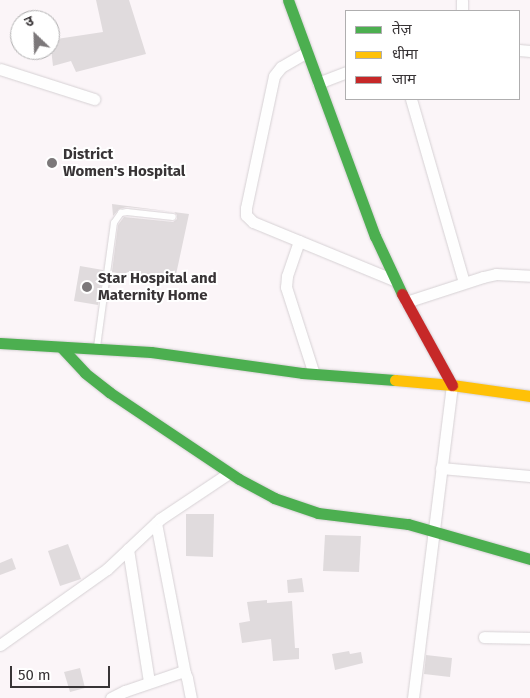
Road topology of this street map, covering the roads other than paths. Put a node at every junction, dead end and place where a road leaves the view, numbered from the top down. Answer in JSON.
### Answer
{"nodes":[{"id":1,"x":288,"y":0,"type":"edge"},
{"id":2,"x":307,"y":52,"type":"junction"},
{"id":3,"x":0,"y":69,"type":"edge"},
{"id":4,"x":345,"y":72,"type":"edge"},
{"id":5,"x":318,"y":84,"type":"junction"},
{"id":6,"x":94,"y":99,"type":"dead end"},
{"id":7,"x":411,"y":100,"type":"edge"},
{"id":8,"x":173,"y":217,"type":"dead end"},
{"id":9,"x":299,"y":241,"type":"junction"},
{"id":10,"x":530,"y":276,"type":"edge"},
{"id":11,"x":394,"y":280,"type":"junction"},
{"id":12,"x":464,"y":282,"type":"junction"},
{"id":13,"x":406,"y":302,"type":"junction"},
{"id":14,"x":0,"y":343,"type":"edge"},
{"id":15,"x":61,"y":347,"type":"junction"},
{"id":16,"x":97,"y":349,"type":"junction"},
{"id":17,"x":314,"y":374,"type":"junction"},
{"id":18,"x":452,"y":385,"type":"junction"},
{"id":19,"x":530,"y":396,"type":"edge"},
{"id":20,"x":441,"y":468,"type":"junction"},
{"id":21,"x":229,"y":473,"type":"junction"},
{"id":22,"x":530,"y":476,"type":"edge"},
{"id":23,"x":156,"y":523,"type":"junction"},
{"id":24,"x":433,"y":530,"type":"junction"},
{"id":25,"x":128,"y":549,"type":"junction"},
{"id":26,"x":530,"y":559,"type":"edge"},
{"id":27,"x":484,"y":637,"type":"dead end"},
{"id":28,"x":530,"y":638,"type":"edge"},
{"id":29,"x":0,"y":646,"type":"edge"},
{"id":30,"x":185,"y":673,"type":"junction"},
{"id":31,"x":149,"y":682,"type":"junction"},
{"id":32,"x":111,"y":698,"type":"edge"},
{"id":33,"x":191,"y":698,"type":"edge"},
{"id":34,"x":413,"y":698,"type":"edge"}],
"edges":[{"from":1,"to":2,"type":"street"},
{"from":2,"to":5,"type":"street"},
{"from":2,"to":9,"type":"street"},
{"from":3,"to":6,"type":"street"},
{"from":4,"to":5,"type":"street"},
{"from":5,"to":11,"type":"street"},
{"from":7,"to":12,"type":"street"},
{"from":8,"to":16,"type":"lane"},
{"from":9,"to":11,"type":"street"},
{"from":9,"to":17,"type":"street"},
{"from":10,"to":12,"type":"street"},
{"from":11,"to":13,"type":"street"},
{"from":12,"to":13,"type":"street"},
{"from":13,"to":18,"type":"street"},
{"from":14,"to":15,"type":"street"},
{"from":15,"to":16,"type":"street"},
{"from":15,"to":21,"type":"street"},
{"from":16,"to":17,"type":"street"},
{"from":17,"to":18,"type":"street"},
{"from":18,"to":19,"type":"street"},
{"from":18,"to":20,"type":"street"},
{"from":20,"to":22,"type":"street"},
{"from":20,"to":24,"type":"street"},
{"from":21,"to":23,"type":"street"},
{"from":21,"to":24,"type":"street"},
{"from":23,"to":25,"type":"street"},
{"from":23,"to":30,"type":"street"},
{"from":24,"to":26,"type":"street"},
{"from":24,"to":34,"type":"street"},
{"from":25,"to":29,"type":"street"},
{"from":25,"to":31,"type":"street"},
{"from":27,"to":28,"type":"street"},
{"from":30,"to":31,"type":"street"},
{"from":30,"to":33,"type":"street"},
{"from":31,"to":32,"type":"street"}]}
